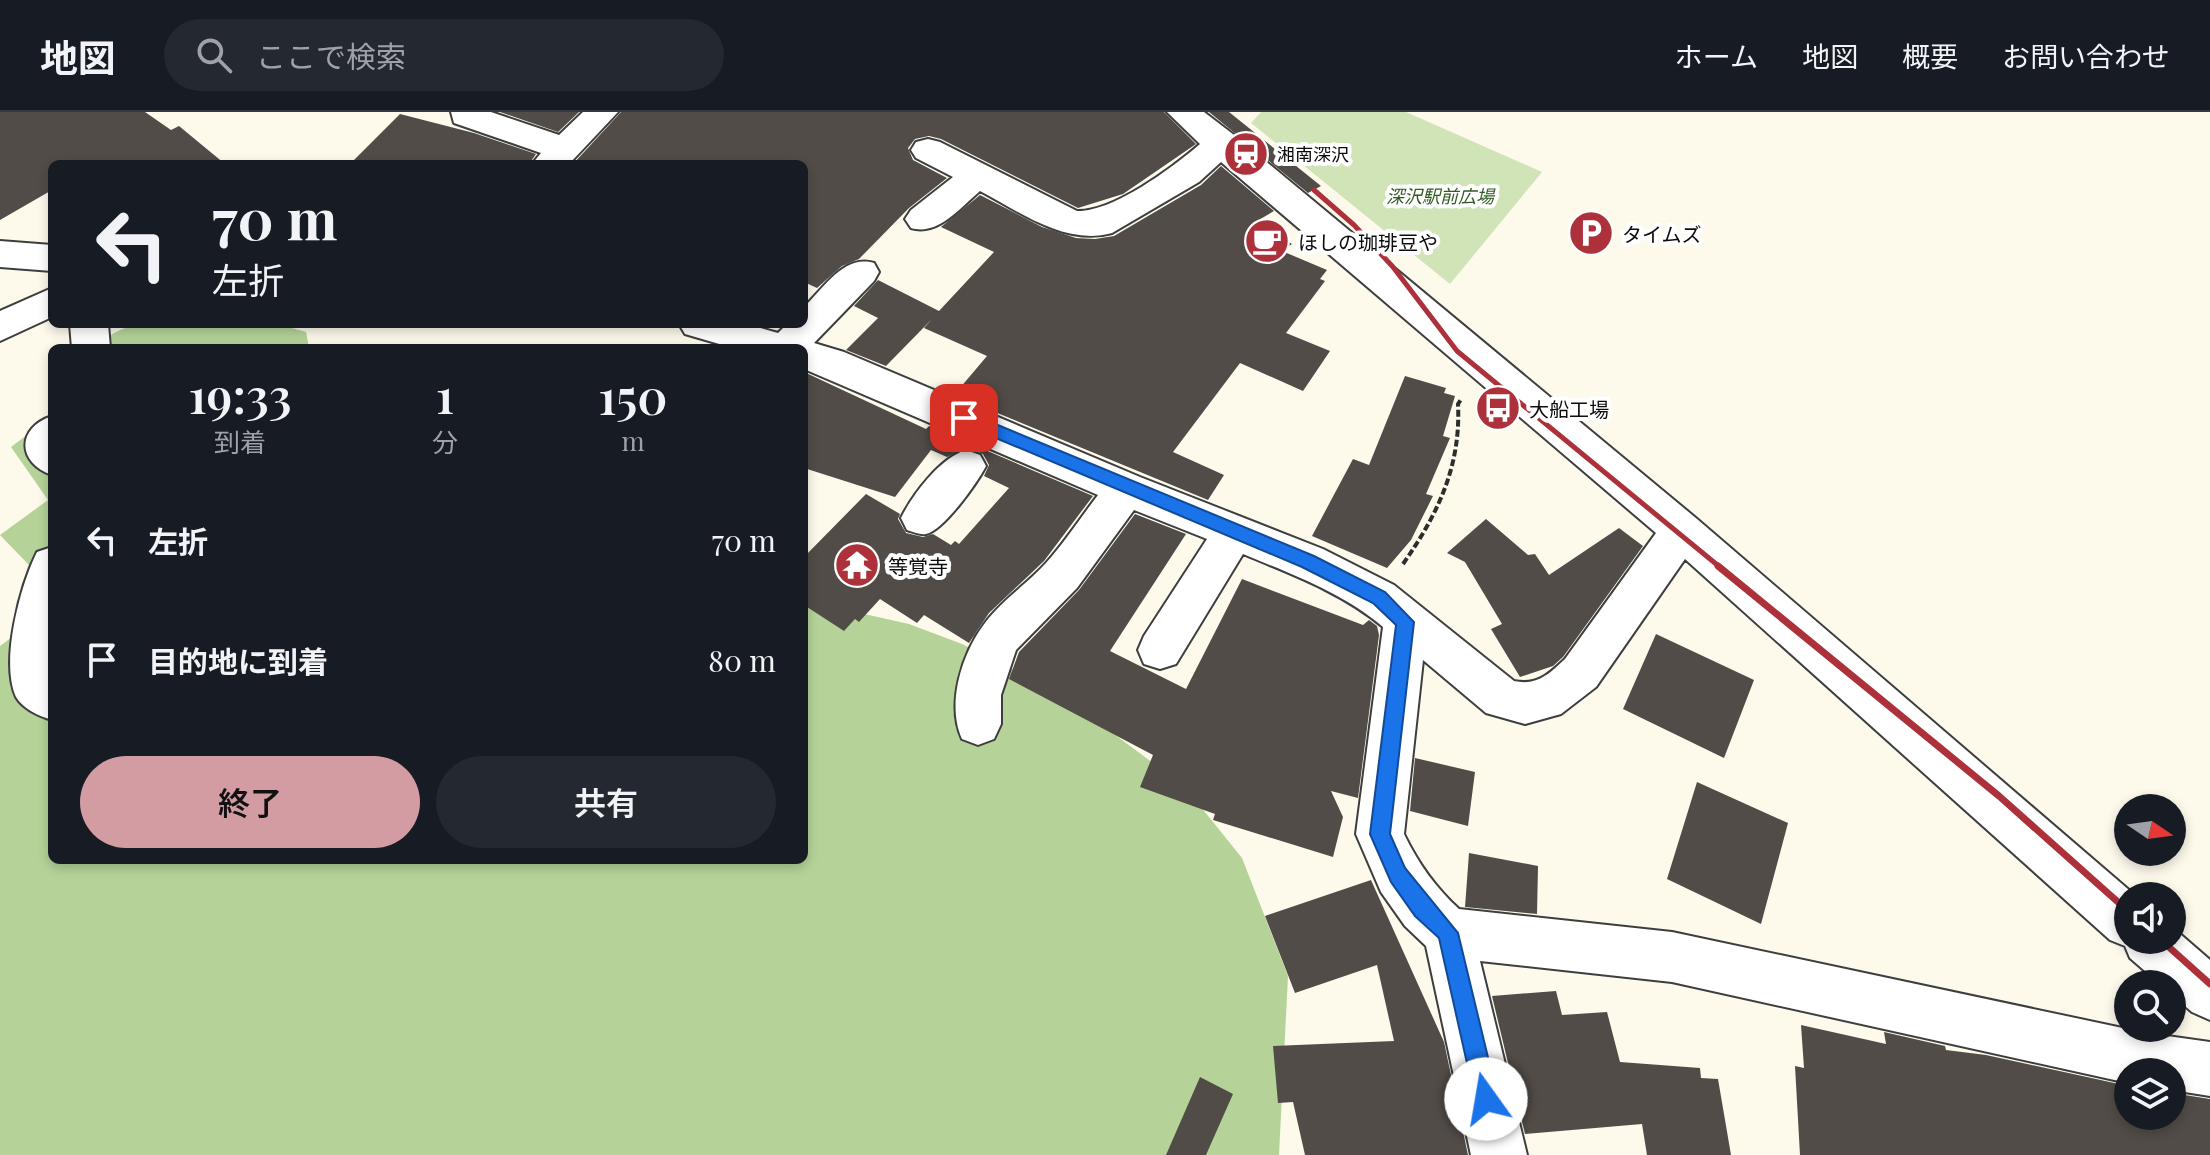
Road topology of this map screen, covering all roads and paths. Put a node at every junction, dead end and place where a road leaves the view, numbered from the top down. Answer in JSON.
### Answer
{"nodes":[{"id":1,"x":602,"y":112,"type":"edge"},
{"id":2,"x":1183,"y":112,"type":"edge"},
{"id":3,"x":466,"y":115,"type":"dead end"},
{"id":4,"x":1222,"y":143,"type":"junction"},
{"id":5,"x":928,"y":150,"type":"dead end"},
{"id":6,"x":557,"y":156,"type":"edge"},
{"id":7,"x":977,"y":175,"type":"junction"},
{"id":8,"x":923,"y":219,"type":"dead end"},
{"id":9,"x":0,"y":254,"type":"edge"},
{"id":10,"x":48,"y":258,"type":"edge"},
{"id":11,"x":861,"y":272,"type":"dead end"},
{"id":12,"x":48,"y":303,"type":"edge"},
{"id":13,"x":808,"y":326,"type":"edge"},
{"id":14,"x":0,"y":327,"type":"edge"},
{"id":15,"x":712,"y":328,"type":"edge"},
{"id":16,"x":806,"y":328,"type":"edge"},
{"id":17,"x":767,"y":344,"type":"edge"},
{"id":18,"x":791,"y":344,"type":"edge"},
{"id":19,"x":808,"y":356,"type":"edge"},
{"id":20,"x":1485,"y":366,"type":"junction"},
{"id":21,"x":48,"y":436,"type":"edge"},
{"id":22,"x":978,"y":449,"type":"junction"},
{"id":23,"x":48,"y":455,"type":"edge"},
{"id":24,"x":1126,"y":489,"type":"junction"},
{"id":25,"x":922,"y":518,"type":"dead end"},
{"id":26,"x":1235,"y":531,"type":"junction"},
{"id":27,"x":1682,"y":531,"type":"junction"},
{"id":28,"x":48,"y":573,"type":"edge"},
{"id":29,"x":1392,"y":610,"type":"junction"},
{"id":30,"x":1160,"y":650,"type":"dead end"},
{"id":31,"x":48,"y":697,"type":"edge"},
{"id":32,"x":978,"y":724,"type":"dead end"},
{"id":33,"x":2114,"y":910,"type":"edge"},
{"id":34,"x":1448,"y":933,"type":"junction"},
{"id":35,"x":2164,"y":954,"type":"edge"},
{"id":36,"x":2210,"y":994,"type":"edge"},
{"id":37,"x":2210,"y":1069,"type":"edge"},
{"id":38,"x":1499,"y":1155,"type":"edge"}],
"edges":[{"from":1,"to":6,"type":"street"},
{"from":2,"to":4,"type":"street"},
{"from":3,"to":6,"type":"street"},
{"from":4,"to":7,"type":"street"},
{"from":4,"to":20,"type":"street"},
{"from":5,"to":7,"type":"street"},
{"from":7,"to":8,"type":"street"},
{"from":9,"to":10,"type":"street"},
{"from":11,"to":13,"type":"street"},
{"from":12,"to":14,"type":"street"},
{"from":15,"to":17,"type":"street"},
{"from":16,"to":18,"type":"street"},
{"from":19,"to":22,"type":"street"},
{"from":20,"to":27,"type":"street"},
{"from":20,"to":29,"type":"path"},
{"from":21,"to":23,"type":"street"},
{"from":22,"to":24,"type":"street"},
{"from":22,"to":25,"type":"street"},
{"from":24,"to":26,"type":"street"},
{"from":24,"to":32,"type":"street"},
{"from":26,"to":29,"type":"street"},
{"from":26,"to":30,"type":"street"},
{"from":27,"to":29,"type":"street"},
{"from":27,"to":33,"type":"street"},
{"from":28,"to":31,"type":"street"},
{"from":29,"to":34,"type":"street"},
{"from":34,"to":37,"type":"street"},
{"from":34,"to":38,"type":"street"},
{"from":35,"to":36,"type":"street"}]}
